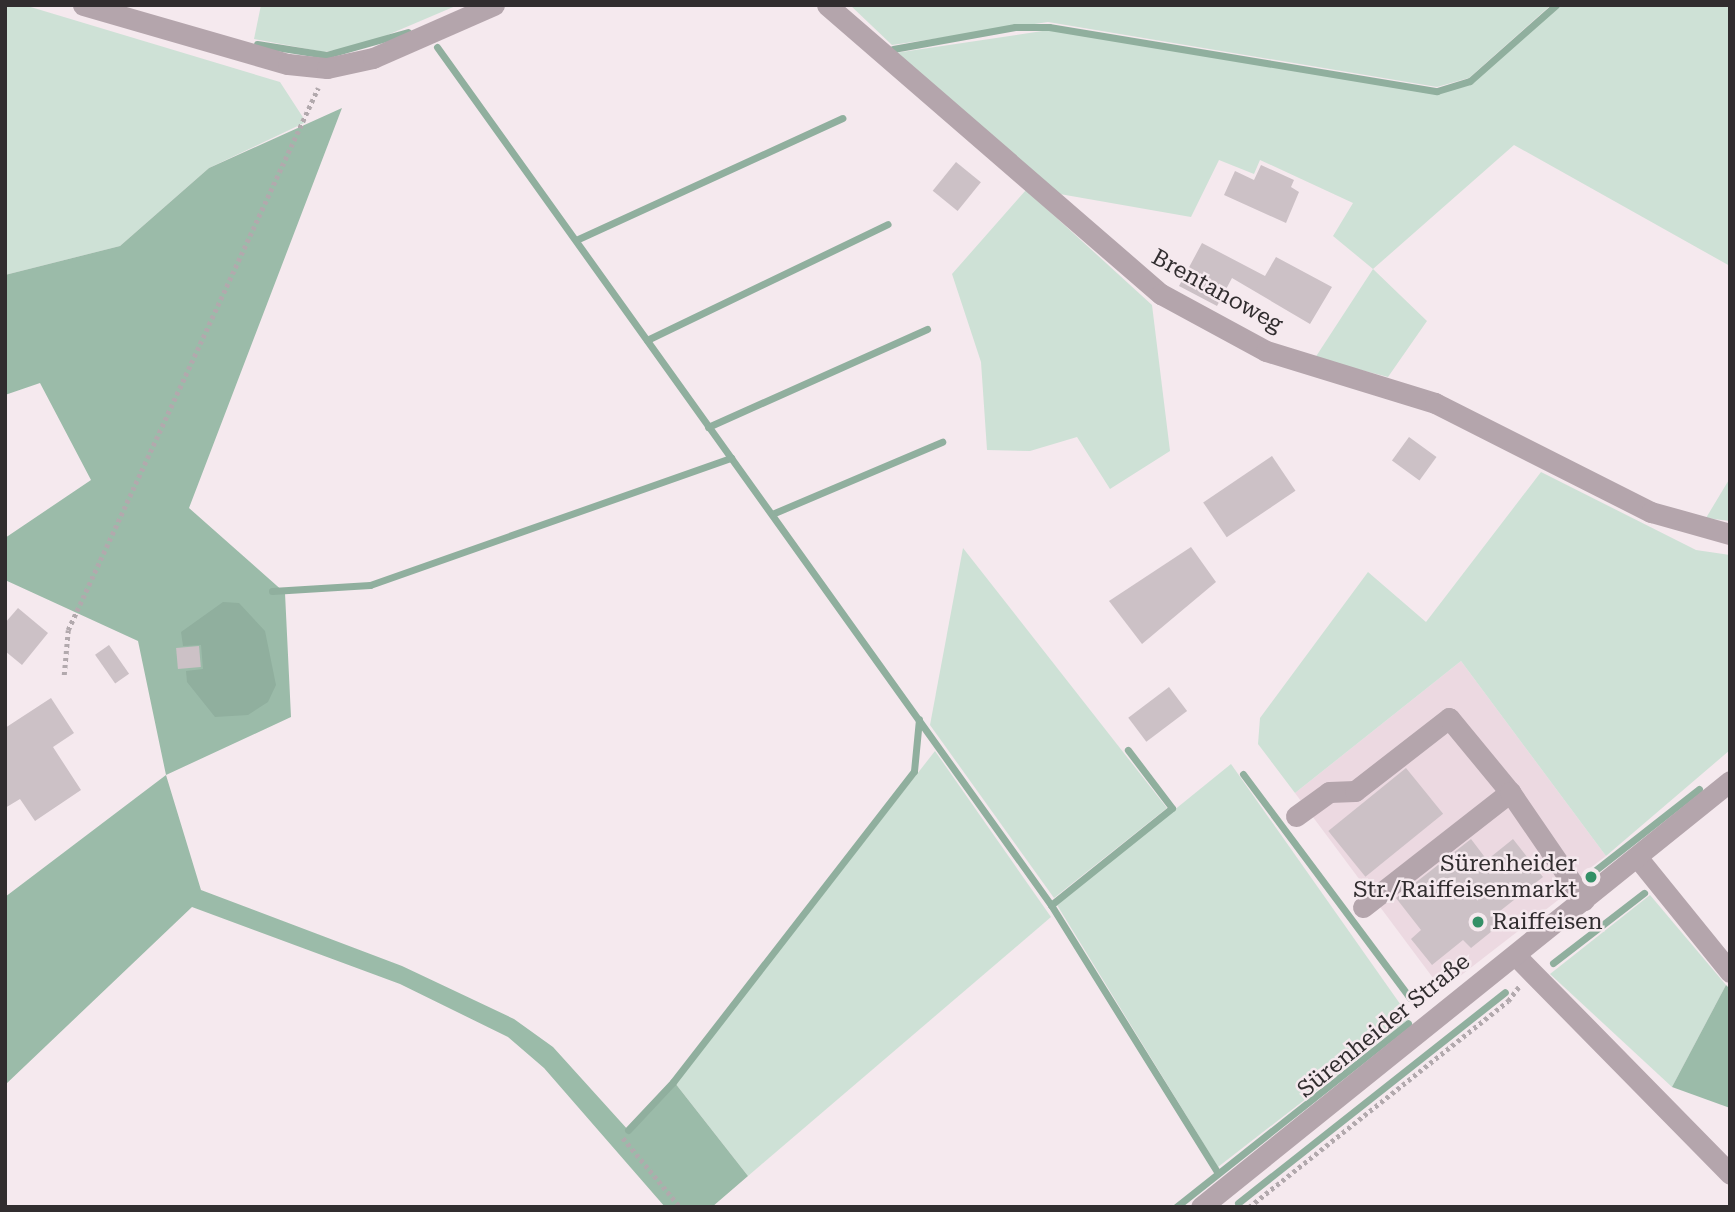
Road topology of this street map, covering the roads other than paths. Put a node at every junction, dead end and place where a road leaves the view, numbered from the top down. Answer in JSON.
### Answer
{"nodes":[{"id":1,"x":83,"y":5,"type":"edge"},
{"id":2,"x":494,"y":5,"type":"edge"},
{"id":3,"x":827,"y":5,"type":"edge"},
{"id":4,"x":1730,"y":534,"type":"edge"},
{"id":5,"x":1730,"y":781,"type":"edge"},
{"id":6,"x":1510,"y":792,"type":"junction"},
{"id":7,"x":1296,"y":816,"type":"dead end"},
{"id":8,"x":1637,"y":857,"type":"junction"},
{"id":9,"x":1584,"y":900,"type":"junction"},
{"id":10,"x":1363,"y":907,"type":"dead end"},
{"id":11,"x":1515,"y":955,"type":"junction"},
{"id":12,"x":1730,"y":972,"type":"edge"},
{"id":13,"x":1730,"y":1174,"type":"edge"},
{"id":14,"x":1201,"y":1207,"type":"edge"}],
"edges":[{"from":1,"to":2,"type":"street"},
{"from":3,"to":4,"type":"street","name":"Brentanoweg"},
{"from":5,"to":8,"type":"street","name":"Sürenheider Straße"},
{"from":6,"to":7,"type":"street"},
{"from":6,"to":9,"type":"street"},
{"from":6,"to":10,"type":"street"},
{"from":8,"to":9,"type":"street","name":"Sürenheider Straße"},
{"from":8,"to":12,"type":"street"},
{"from":9,"to":11,"type":"street","name":"Sürenheider Straße"},
{"from":11,"to":13,"type":"street"},
{"from":11,"to":14,"type":"street","name":"Sürenheider Straße"}]}
